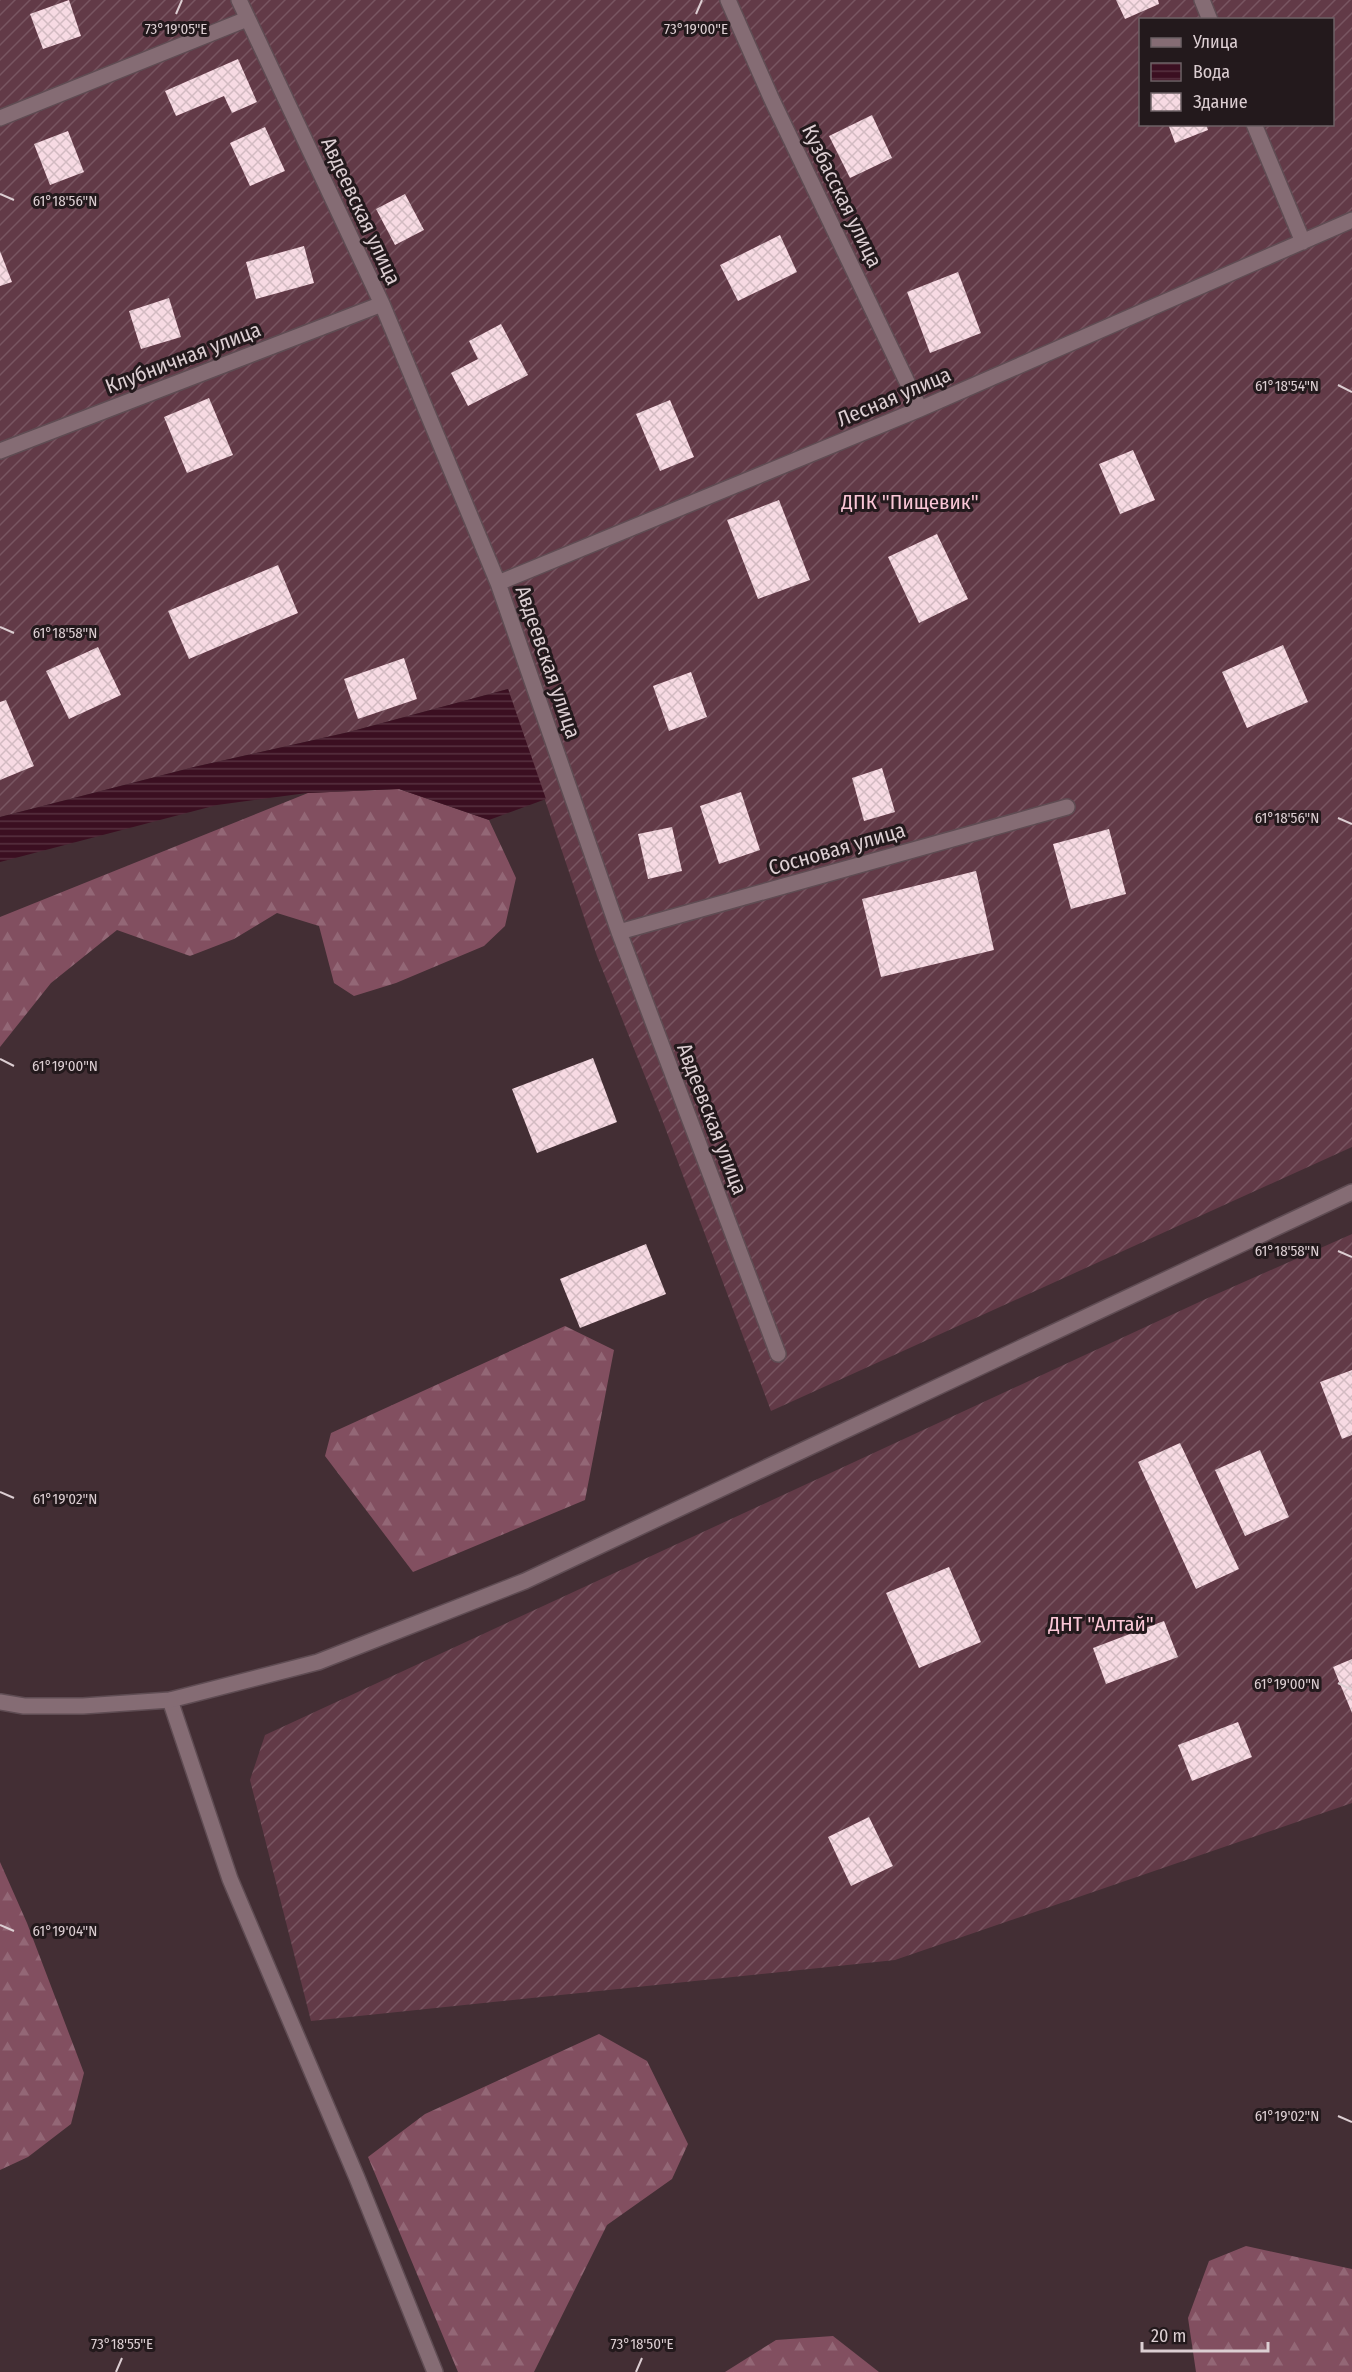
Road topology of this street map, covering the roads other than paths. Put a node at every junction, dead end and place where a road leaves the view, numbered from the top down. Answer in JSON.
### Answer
{"nodes":[{"id":1,"x":239,"y":0,"type":"edge"},
{"id":2,"x":728,"y":0,"type":"edge"},
{"id":3,"x":1202,"y":0,"type":"edge"},
{"id":4,"x":1209,"y":18,"type":"edge"},
{"id":5,"x":247,"y":19,"type":"junction"},
{"id":6,"x":0,"y":118,"type":"edge"},
{"id":7,"x":1255,"y":126,"type":"edge"},
{"id":8,"x":1352,"y":220,"type":"edge"},
{"id":9,"x":1303,"y":242,"type":"junction"},
{"id":10,"x":382,"y":304,"type":"junction"},
{"id":11,"x":920,"y":409,"type":"junction"},
{"id":12,"x":0,"y":451,"type":"edge"},
{"id":13,"x":498,"y":583,"type":"junction"},
{"id":14,"x":1067,"y":807,"type":"dead end"},
{"id":15,"x":619,"y":932,"type":"junction"},
{"id":16,"x":1352,"y":1192,"type":"edge"},
{"id":17,"x":778,"y":1354,"type":"dead end"},
{"id":18,"x":170,"y":1700,"type":"junction"},
{"id":19,"x":0,"y":1702,"type":"edge"},
{"id":20,"x":435,"y":2372,"type":"edge"}],
"edges":[{"from":1,"to":5,"type":"street","name":"Авдеевская улица"},
{"from":2,"to":11,"type":"street","name":"Кузбасская улица"},
{"from":3,"to":4,"type":"street"},
{"from":5,"to":6,"type":"street"},
{"from":5,"to":10,"type":"street","name":"Авдеевская улица"},
{"from":7,"to":9,"type":"street"},
{"from":8,"to":9,"type":"street","name":"Лесная улица"},
{"from":9,"to":11,"type":"street","name":"Лесная улица"},
{"from":10,"to":12,"type":"street","name":"Клубничная улица"},
{"from":10,"to":13,"type":"street","name":"Авдеевская улица"},
{"from":11,"to":13,"type":"street","name":"Лесная улица"},
{"from":13,"to":15,"type":"street","name":"Авдеевская улица"},
{"from":14,"to":15,"type":"street","name":"Сосновая улица"},
{"from":15,"to":17,"type":"street","name":"Авдеевская улица"},
{"from":16,"to":18,"type":"street"},
{"from":18,"to":19,"type":"street"},
{"from":18,"to":20,"type":"street"}]}
